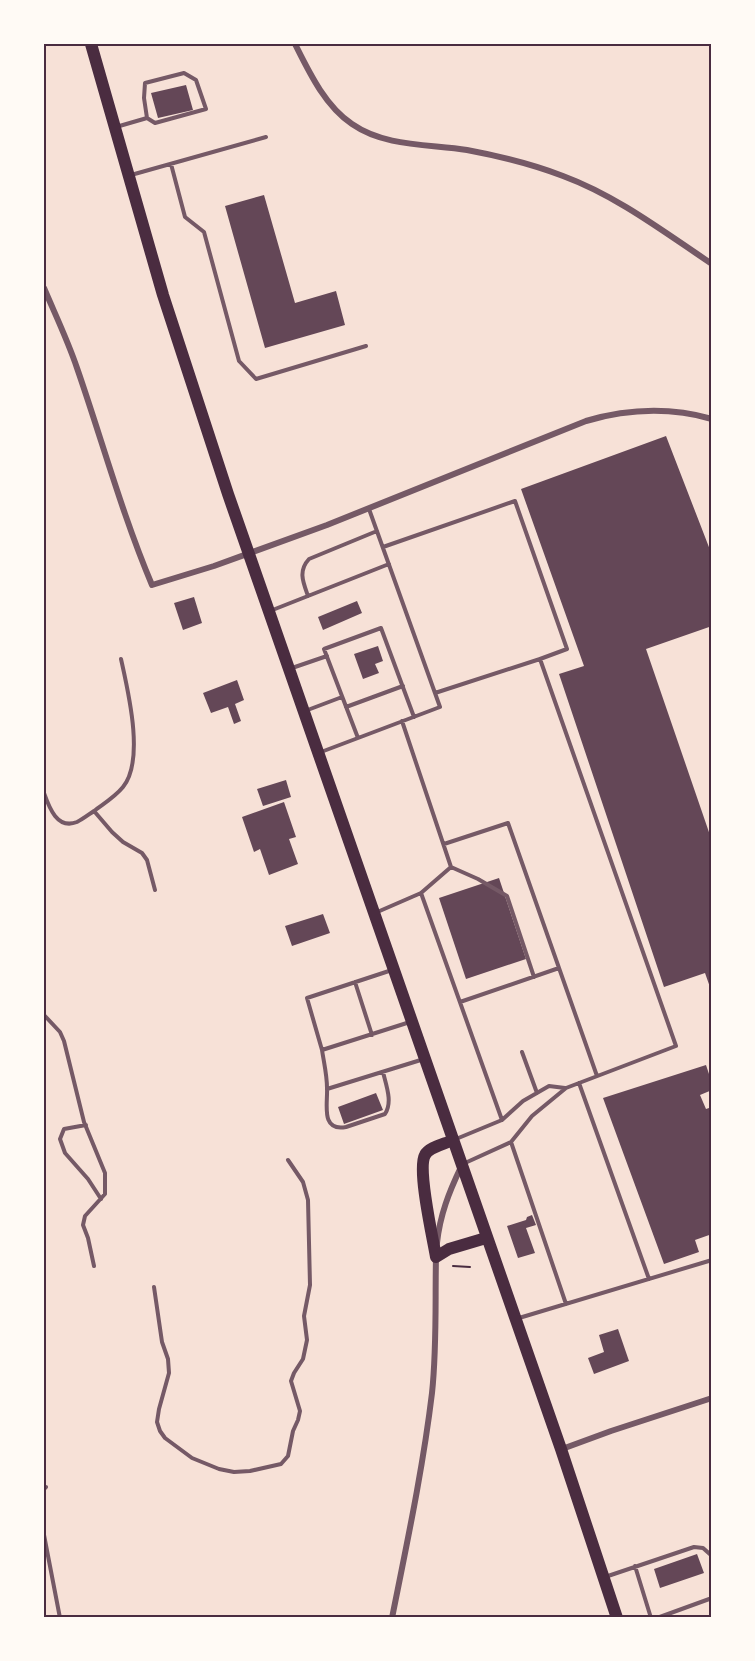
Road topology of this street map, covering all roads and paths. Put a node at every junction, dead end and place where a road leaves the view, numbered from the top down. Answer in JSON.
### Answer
{"nodes":[{"id":1,"x":91,"y":44,"type":"edge"},
{"id":2,"x":295,"y":44,"type":"edge"},
{"id":3,"x":147,"y":118,"type":"junction"},
{"id":4,"x":115,"y":127,"type":"junction"},
{"id":5,"x":266,"y":137,"type":"dead end"},
{"id":6,"x":171,"y":164,"type":"junction"},
{"id":7,"x":129,"y":176,"type":"junction"},
{"id":8,"x":711,"y":264,"type":"edge"},
{"id":9,"x":44,"y":288,"type":"edge"},
{"id":10,"x":366,"y":346,"type":"dead end"},
{"id":11,"x":711,"y":419,"type":"edge"},
{"id":12,"x":369,"y":509,"type":"junction"},
{"id":13,"x":377,"y":531,"type":"junction"},
{"id":14,"x":383,"y":547,"type":"junction"},
{"id":15,"x":248,"y":553,"type":"junction"},
{"id":16,"x":389,"y":564,"type":"junction"},
{"id":17,"x":308,"y":596,"type":"junction"},
{"id":18,"x":269,"y":611,"type":"junction"},
{"id":19,"x":327,"y":656,"type":"junction"},
{"id":20,"x":121,"y":658,"type":"dead end"},
{"id":21,"x":540,"y":659,"type":"junction"},
{"id":22,"x":289,"y":669,"type":"junction"},
{"id":23,"x":403,"y":686,"type":"junction"},
{"id":24,"x":435,"y":693,"type":"junction"},
{"id":25,"x":342,"y":697,"type":"junction"},
{"id":26,"x":346,"y":707,"type":"junction"},
{"id":27,"x":304,"y":711,"type":"junction"},
{"id":28,"x":414,"y":717,"type":"junction"},
{"id":29,"x":402,"y":721,"type":"junction"},
{"id":30,"x":358,"y":738,"type":"junction"},
{"id":31,"x":318,"y":753,"type":"junction"},
{"id":32,"x":44,"y":793,"type":"edge"},
{"id":33,"x":94,"y":811,"type":"junction"},
{"id":34,"x":444,"y":844,"type":"junction"},
{"id":35,"x":452,"y":867,"type":"junction"},
{"id":36,"x":155,"y":890,"type":"dead end"},
{"id":37,"x":421,"y":893,"type":"junction"},
{"id":38,"x":373,"y":914,"type":"junction"},
{"id":39,"x":559,"y":968,"type":"junction"},
{"id":40,"x":393,"y":970,"type":"junction"},
{"id":41,"x":534,"y":977,"type":"junction"},
{"id":42,"x":355,"y":982,"type":"junction"},
{"id":43,"x":460,"y":1002,"type":"junction"},
{"id":44,"x":44,"y":1015,"type":"edge"},
{"id":45,"x":411,"y":1022,"type":"junction"},
{"id":46,"x":372,"y":1035,"type":"junction"},
{"id":47,"x":322,"y":1050,"type":"junction"},
{"id":48,"x":522,"y":1052,"type":"dead end"},
{"id":49,"x":424,"y":1059,"type":"junction"},
{"id":50,"x":383,"y":1072,"type":"junction"},
{"id":51,"x":597,"y":1076,"type":"junction"},
{"id":52,"x":579,"y":1083,"type":"junction"},
{"id":53,"x":566,"y":1088,"type":"junction"},
{"id":54,"x":327,"y":1089,"type":"junction"},
{"id":55,"x":537,"y":1093,"type":"junction"},
{"id":56,"x":502,"y":1120,"type":"junction"},
{"id":57,"x":86,"y":1125,"type":"junction"},
{"id":58,"x":453,"y":1140,"type":"junction"},
{"id":59,"x":511,"y":1142,"type":"junction"},
{"id":60,"x":288,"y":1160,"type":"dead end"},
{"id":61,"x":462,"y":1165,"type":"junction"},
{"id":62,"x":101,"y":1199,"type":"junction"},
{"id":63,"x":486,"y":1239,"type":"junction"},
{"id":64,"x":436,"y":1257,"type":"junction"},
{"id":65,"x":711,"y":1260,"type":"edge"},
{"id":66,"x":94,"y":1266,"type":"dead end"},
{"id":67,"x":453,"y":1266,"type":"dead end"},
{"id":68,"x":470,"y":1267,"type":"dead end"},
{"id":69,"x":649,"y":1279,"type":"junction"},
{"id":70,"x":154,"y":1287,"type":"dead end"},
{"id":71,"x":566,"y":1304,"type":"junction"},
{"id":72,"x":515,"y":1320,"type":"junction"},
{"id":73,"x":711,"y":1398,"type":"edge"},
{"id":74,"x":561,"y":1449,"type":"junction"},
{"id":75,"x":44,"y":1535,"type":"edge"},
{"id":76,"x":711,"y":1556,"type":"edge"},
{"id":77,"x":635,"y":1566,"type":"junction"},
{"id":78,"x":604,"y":1577,"type":"junction"},
{"id":79,"x":711,"y":1598,"type":"edge"},
{"id":80,"x":60,"y":1617,"type":"edge"},
{"id":81,"x":392,"y":1617,"type":"edge"},
{"id":82,"x":616,"y":1617,"type":"edge"},
{"id":83,"x":651,"y":1617,"type":"edge"},
{"id":84,"x":657,"y":1617,"type":"edge"}],
"edges":[{"from":1,"to":4,"type":"main road"},
{"from":2,"to":8,"type":"street"},
{"from":3,"to":3,"type":"lane"},
{"from":3,"to":4,"type":"lane"},
{"from":4,"to":7,"type":"main road"},
{"from":5,"to":6,"type":"lane"},
{"from":6,"to":7,"type":"lane"},
{"from":6,"to":10,"type":"lane"},
{"from":7,"to":15,"type":"main road"},
{"from":9,"to":15,"type":"street"},
{"from":11,"to":12,"type":"street"},
{"from":12,"to":13,"type":"lane"},
{"from":12,"to":15,"type":"street"},
{"from":13,"to":14,"type":"lane"},
{"from":13,"to":17,"type":"lane"},
{"from":14,"to":16,"type":"lane"},
{"from":14,"to":21,"type":"lane"},
{"from":15,"to":18,"type":"main road"},
{"from":16,"to":17,"type":"lane"},
{"from":16,"to":24,"type":"lane"},
{"from":17,"to":18,"type":"lane"},
{"from":18,"to":22,"type":"main road"},
{"from":19,"to":22,"type":"lane"},
{"from":19,"to":23,"type":"lane"},
{"from":19,"to":25,"type":"lane"},
{"from":20,"to":33,"type":"lane"},
{"from":21,"to":24,"type":"lane"},
{"from":21,"to":51,"type":"lane"},
{"from":22,"to":27,"type":"main road"},
{"from":23,"to":26,"type":"lane"},
{"from":23,"to":28,"type":"lane"},
{"from":24,"to":28,"type":"lane"},
{"from":25,"to":26,"type":"lane"},
{"from":25,"to":27,"type":"lane"},
{"from":26,"to":30,"type":"lane"},
{"from":27,"to":31,"type":"main road"},
{"from":28,"to":29,"type":"lane"},
{"from":29,"to":30,"type":"lane"},
{"from":29,"to":34,"type":"lane"},
{"from":30,"to":31,"type":"lane"},
{"from":31,"to":38,"type":"main road"},
{"from":32,"to":33,"type":"lane"},
{"from":33,"to":36,"type":"lane"},
{"from":34,"to":35,"type":"lane"},
{"from":34,"to":39,"type":"lane"},
{"from":35,"to":37,"type":"lane"},
{"from":35,"to":41,"type":"lane"},
{"from":37,"to":38,"type":"lane"},
{"from":37,"to":43,"type":"lane"},
{"from":38,"to":40,"type":"main road"},
{"from":39,"to":41,"type":"lane"},
{"from":39,"to":51,"type":"lane"},
{"from":40,"to":42,"type":"lane"},
{"from":40,"to":45,"type":"main road"},
{"from":41,"to":43,"type":"lane"},
{"from":42,"to":46,"type":"lane"},
{"from":42,"to":47,"type":"lane"},
{"from":43,"to":56,"type":"lane"},
{"from":44,"to":57,"type":"lane"},
{"from":45,"to":46,"type":"lane"},
{"from":45,"to":49,"type":"main road"},
{"from":46,"to":47,"type":"lane"},
{"from":47,"to":54,"type":"lane"},
{"from":48,"to":55,"type":"lane"},
{"from":49,"to":50,"type":"lane"},
{"from":49,"to":58,"type":"main road"},
{"from":50,"to":54,"type":"lane"},
{"from":50,"to":54,"type":"lane"},
{"from":51,"to":52,"type":"lane"},
{"from":52,"to":53,"type":"lane"},
{"from":52,"to":69,"type":"lane"},
{"from":53,"to":55,"type":"lane"},
{"from":53,"to":59,"type":"lane"},
{"from":55,"to":56,"type":"lane"},
{"from":56,"to":58,"type":"lane"},
{"from":57,"to":62,"type":"lane"},
{"from":57,"to":62,"type":"lane"},
{"from":58,"to":61,"type":"main road"},
{"from":58,"to":64,"type":"main road"},
{"from":59,"to":61,"type":"lane"},
{"from":59,"to":71,"type":"lane"},
{"from":60,"to":70,"type":"lane"},
{"from":61,"to":63,"type":"main road"},
{"from":61,"to":64,"type":"street"},
{"from":62,"to":66,"type":"lane"},
{"from":63,"to":64,"type":"main road"},
{"from":63,"to":72,"type":"main road"},
{"from":64,"to":81,"type":"street"},
{"from":65,"to":69,"type":"lane"},
{"from":67,"to":68,"type":"path"},
{"from":69,"to":71,"type":"lane"},
{"from":71,"to":72,"type":"lane"},
{"from":72,"to":74,"type":"main road"},
{"from":73,"to":74,"type":"street"},
{"from":74,"to":78,"type":"main road"},
{"from":75,"to":80,"type":"lane"},
{"from":76,"to":77,"type":"lane"},
{"from":77,"to":78,"type":"lane"},
{"from":77,"to":83,"type":"lane"},
{"from":78,"to":82,"type":"main road"},
{"from":79,"to":84,"type":"lane"}]}
